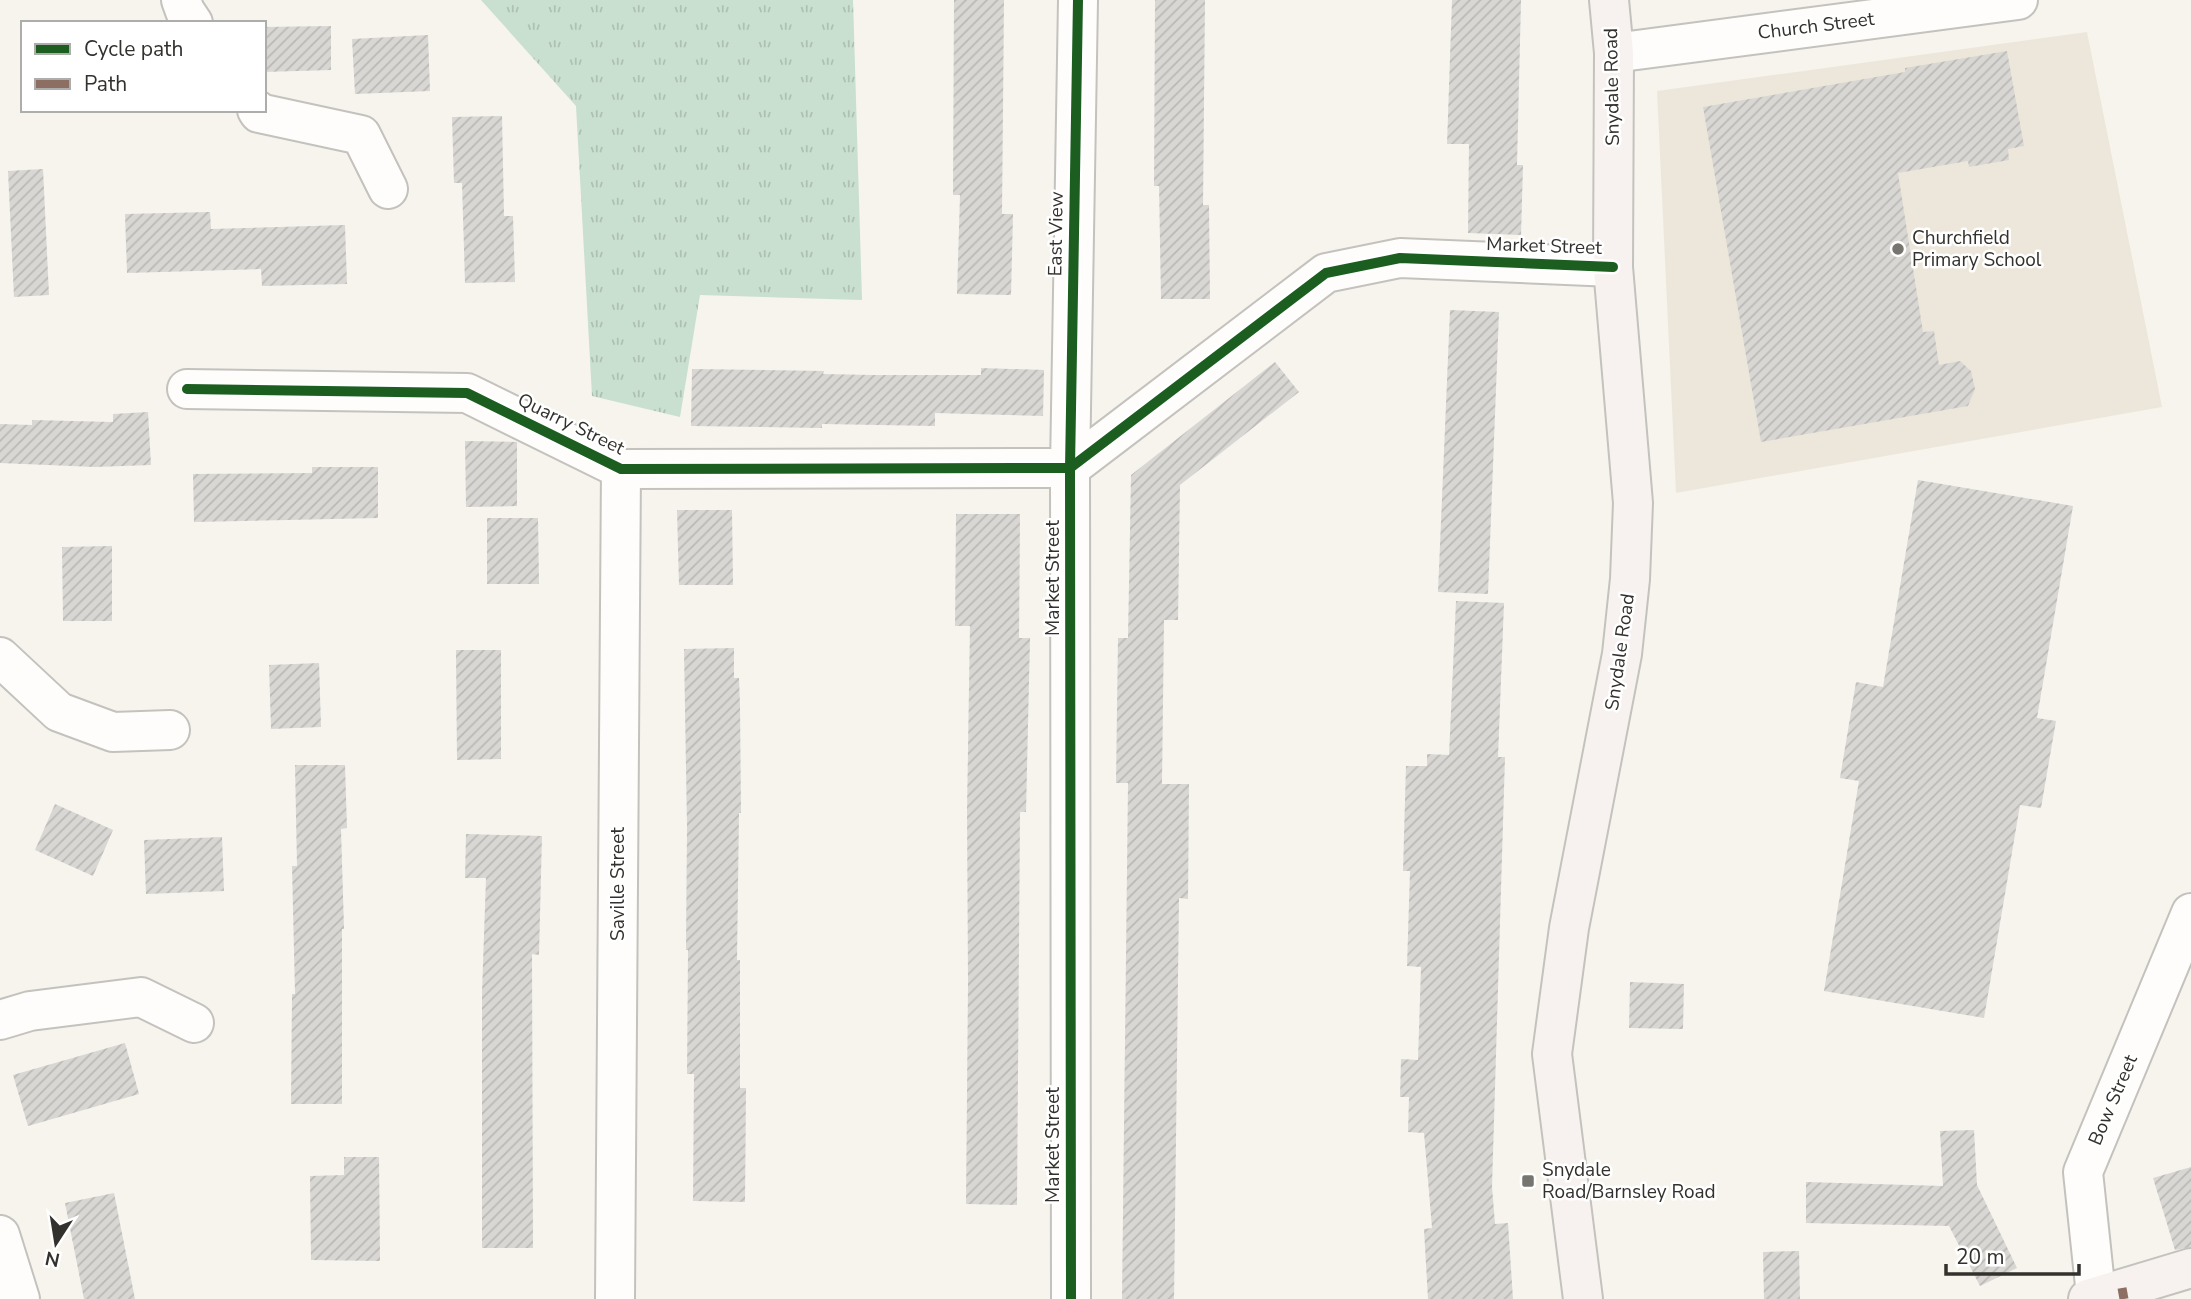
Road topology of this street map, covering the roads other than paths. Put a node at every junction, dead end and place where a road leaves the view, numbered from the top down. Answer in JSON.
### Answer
{"nodes":[{"id":1,"x":181,"y":0,"type":"edge"},
{"id":2,"x":1078,"y":0,"type":"edge"},
{"id":3,"x":1609,"y":0,"type":"edge"},
{"id":4,"x":2018,"y":0,"type":"edge"},
{"id":5,"x":192,"y":21,"type":"edge"},
{"id":6,"x":1614,"y":52,"type":"junction"},
{"id":7,"x":258,"y":112,"type":"edge"},
{"id":8,"x":388,"y":189,"type":"dead end"},
{"id":9,"x":1613,"y":267,"type":"junction"},
{"id":10,"x":187,"y":389,"type":"dead end"},
{"id":11,"x":1070,"y":468,"type":"junction"},
{"id":12,"x":621,"y":469,"type":"junction"},
{"id":13,"x":0,"y":657,"type":"edge"},
{"id":14,"x":170,"y":730,"type":"dead end"},
{"id":15,"x":2191,"y":913,"type":"edge"},
{"id":16,"x":0,"y":1020,"type":"edge"},
{"id":17,"x":194,"y":1023,"type":"dead end"},
{"id":18,"x":0,"y":1236,"type":"edge"},
{"id":19,"x":2191,"y":1268,"type":"edge"},
{"id":20,"x":2092,"y":1297,"type":"edge"},
{"id":21,"x":20,"y":1299,"type":"edge"},
{"id":22,"x":615,"y":1299,"type":"edge"},
{"id":23,"x":1071,"y":1299,"type":"edge"},
{"id":24,"x":1583,"y":1299,"type":"edge"}],
"edges":[{"from":1,"to":5,"type":"street"},
{"from":2,"to":11,"type":"street","name":"East View"},
{"from":3,"to":6,"type":"street","name":"Snydale Road"},
{"from":4,"to":6,"type":"street","name":"Church Street"},
{"from":6,"to":9,"type":"street","name":"Snydale Road"},
{"from":7,"to":8,"type":"street"},
{"from":9,"to":11,"type":"street","name":"Market Street"},
{"from":9,"to":24,"type":"street","name":"Snydale Road"},
{"from":10,"to":12,"type":"street","name":"Quarry Street"},
{"from":11,"to":12,"type":"street","name":"Quarry Street"},
{"from":11,"to":23,"type":"street","name":"Market Street"},
{"from":12,"to":22,"type":"street","name":"Saville Street"},
{"from":13,"to":14,"type":"street"},
{"from":15,"to":20,"type":"street","name":"Bow Street"},
{"from":16,"to":17,"type":"street"},
{"from":18,"to":21,"type":"street"},
{"from":19,"to":20,"type":"street"}]}
